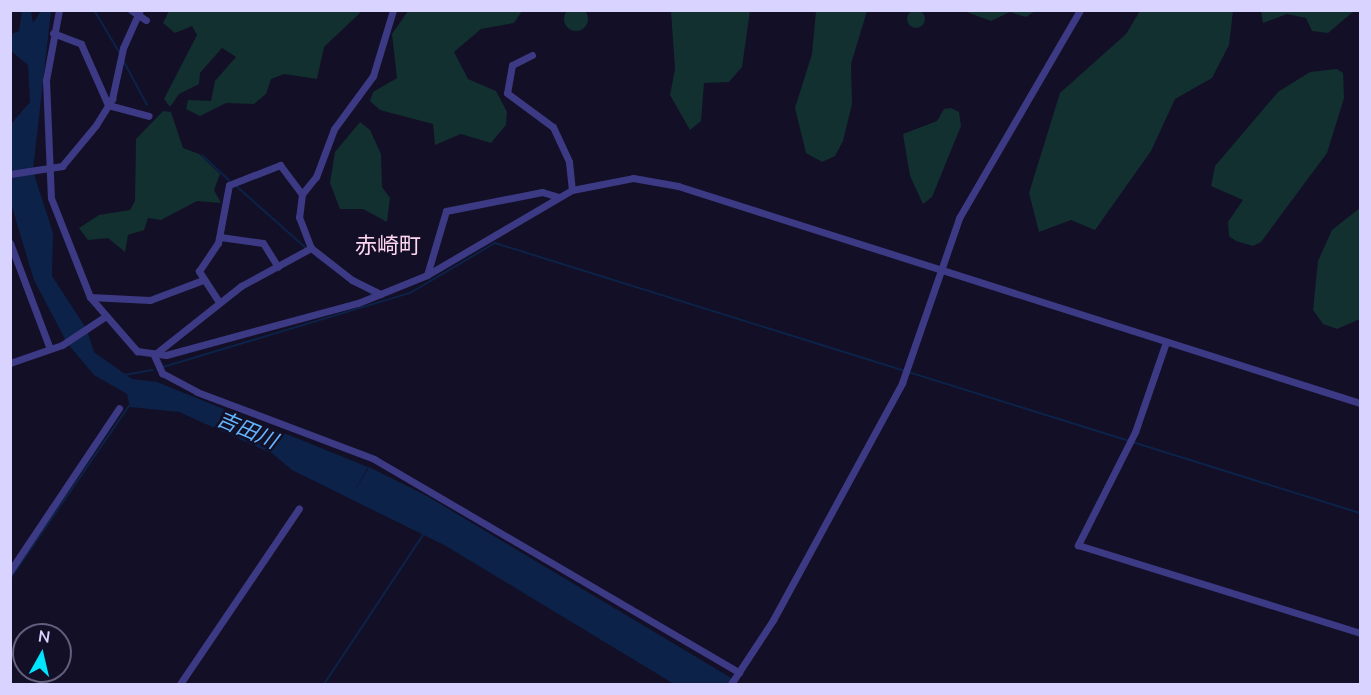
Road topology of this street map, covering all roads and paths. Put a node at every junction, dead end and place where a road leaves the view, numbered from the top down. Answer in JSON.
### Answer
{"nodes":[{"id":1,"x":59,"y":10,"type":"edge"},
{"id":2,"x":131,"y":10,"type":"edge"},
{"id":3,"x":393,"y":10,"type":"edge"},
{"id":4,"x":1080,"y":10,"type":"edge"},
{"id":5,"x":139,"y":13,"type":"edge"},
{"id":6,"x":147,"y":20,"type":"dead end"},
{"id":7,"x":53,"y":33,"type":"junction"},
{"id":8,"x":532,"y":55,"type":"dead end"},
{"id":9,"x":108,"y":105,"type":"junction"},
{"id":10,"x":149,"y":116,"type":"dead end"},
{"id":11,"x":45,"y":169,"type":"junction"},
{"id":12,"x":10,"y":174,"type":"edge"},
{"id":13,"x":572,"y":190,"type":"junction"},
{"id":14,"x":302,"y":194,"type":"junction"},
{"id":15,"x":558,"y":197,"type":"junction"},
{"id":16,"x":220,"y":237,"type":"junction"},
{"id":17,"x":10,"y":243,"type":"edge"},
{"id":18,"x":308,"y":250,"type":"junction"},
{"id":19,"x":278,"y":267,"type":"junction"},
{"id":20,"x":942,"y":270,"type":"junction"},
{"id":21,"x":427,"y":275,"type":"junction"},
{"id":22,"x":203,"y":280,"type":"junction"},
{"id":23,"x":381,"y":294,"type":"junction"},
{"id":24,"x":90,"y":297,"type":"junction"},
{"id":25,"x":219,"y":302,"type":"junction"},
{"id":26,"x":101,"y":320,"type":"junction"},
{"id":27,"x":1166,"y":342,"type":"junction"},
{"id":28,"x":50,"y":349,"type":"junction"},
{"id":29,"x":154,"y":355,"type":"junction"},
{"id":30,"x":10,"y":363,"type":"edge"},
{"id":31,"x":1360,"y":404,"type":"edge"},
{"id":32,"x":119,"y":408,"type":"dead end"},
{"id":33,"x":298,"y":508,"type":"dead end"},
{"id":34,"x":10,"y":571,"type":"edge"},
{"id":35,"x":1360,"y":633,"type":"edge"},
{"id":36,"x":738,"y":674,"type":"junction"},
{"id":37,"x":180,"y":684,"type":"edge"},
{"id":38,"x":731,"y":684,"type":"edge"}],
"edges":[{"from":1,"to":7,"type":"street"},
{"from":2,"to":5,"type":"street"},
{"from":3,"to":14,"type":"street"},
{"from":4,"to":20,"type":"street"},
{"from":5,"to":6,"type":"street"},
{"from":5,"to":9,"type":"street"},
{"from":7,"to":9,"type":"street"},
{"from":7,"to":11,"type":"street"},
{"from":8,"to":13,"type":"street"},
{"from":9,"to":10,"type":"street"},
{"from":9,"to":11,"type":"street"},
{"from":11,"to":12,"type":"street"},
{"from":11,"to":24,"type":"street"},
{"from":13,"to":15,"type":"street"},
{"from":13,"to":20,"type":"street"},
{"from":14,"to":16,"type":"street"},
{"from":14,"to":18,"type":"street"},
{"from":15,"to":21,"type":"street"},
{"from":15,"to":21,"type":"street"},
{"from":16,"to":19,"type":"street"},
{"from":16,"to":22,"type":"street"},
{"from":17,"to":28,"type":"street"},
{"from":18,"to":19,"type":"street"},
{"from":18,"to":23,"type":"street"},
{"from":19,"to":25,"type":"street"},
{"from":20,"to":27,"type":"street"},
{"from":20,"to":36,"type":"street"},
{"from":21,"to":23,"type":"street"},
{"from":22,"to":24,"type":"street"},
{"from":22,"to":25,"type":"street"},
{"from":23,"to":29,"type":"street"},
{"from":24,"to":26,"type":"street"},
{"from":25,"to":29,"type":"street"},
{"from":26,"to":28,"type":"street"},
{"from":26,"to":29,"type":"street"},
{"from":27,"to":31,"type":"street"},
{"from":27,"to":35,"type":"street"},
{"from":28,"to":30,"type":"street"},
{"from":29,"to":36,"type":"street"},
{"from":32,"to":34,"type":"street"},
{"from":33,"to":37,"type":"street"},
{"from":36,"to":38,"type":"street"}]}
